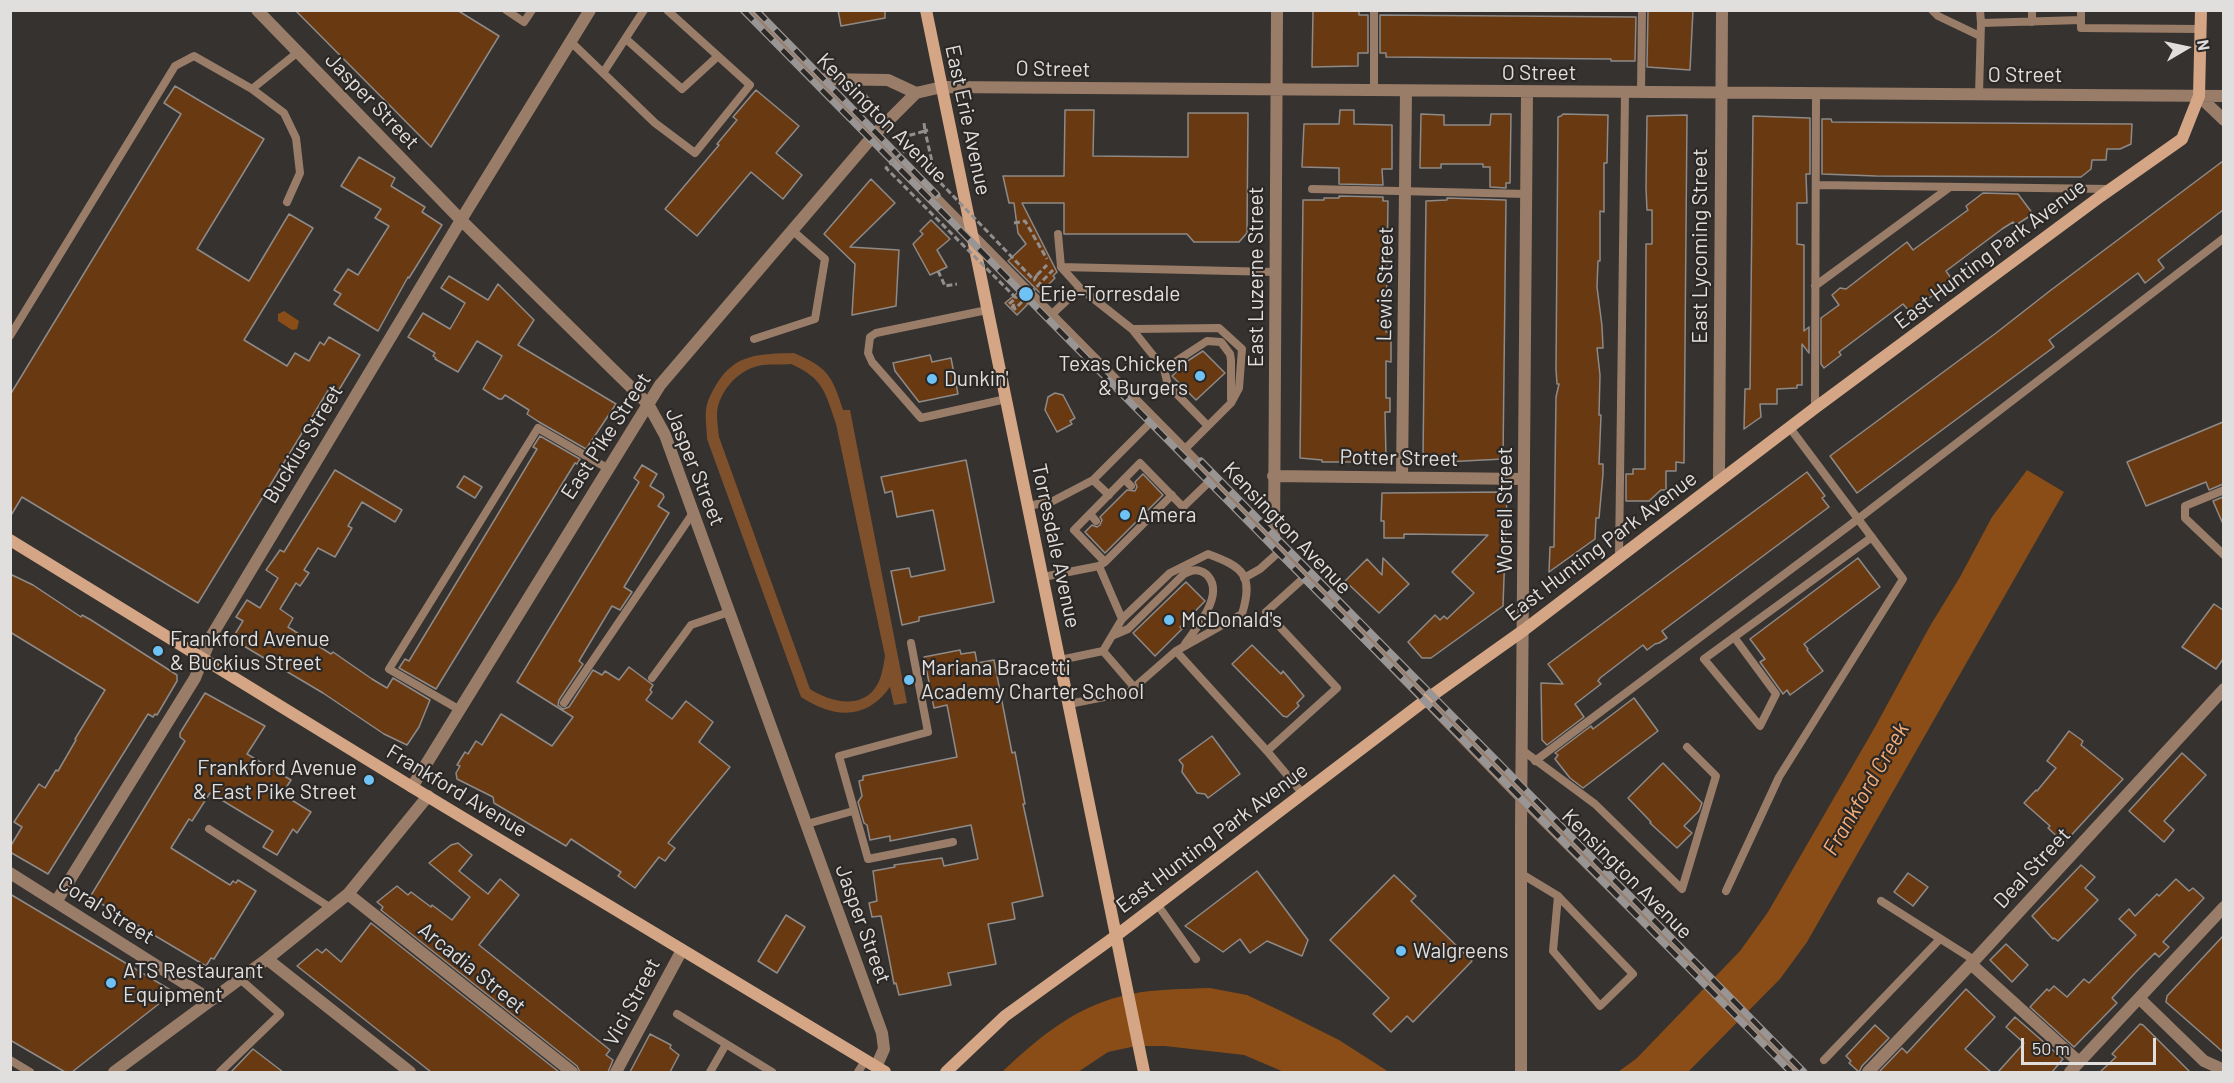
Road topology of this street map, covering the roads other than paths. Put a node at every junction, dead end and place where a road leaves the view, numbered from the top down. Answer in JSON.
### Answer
{"nodes":[{"id":1,"x":257,"y":10,"type":"edge"},
{"id":2,"x":506,"y":10,"type":"edge"},
{"id":3,"x":532,"y":10,"type":"edge"},
{"id":4,"x":590,"y":10,"type":"edge"},
{"id":5,"x":644,"y":10,"type":"edge"},
{"id":6,"x":667,"y":10,"type":"edge"},
{"id":7,"x":748,"y":10,"type":"edge"},
{"id":8,"x":926,"y":10,"type":"edge"},
{"id":9,"x":1278,"y":10,"type":"edge"},
{"id":10,"x":1374,"y":10,"type":"edge"},
{"id":11,"x":1642,"y":10,"type":"edge"},
{"id":12,"x":1722,"y":10,"type":"edge"},
{"id":13,"x":1932,"y":10,"type":"edge"},
{"id":14,"x":1980,"y":10,"type":"edge"},
{"id":15,"x":2032,"y":10,"type":"edge"},
{"id":16,"x":2081,"y":10,"type":"edge"},
{"id":17,"x":2201,"y":10,"type":"edge"},
{"id":18,"x":2081,"y":20,"type":"junction"},
{"id":19,"x":2032,"y":22,"type":"junction"},
{"id":20,"x":1981,"y":23,"type":"junction"},
{"id":21,"x":2200,"y":29,"type":"junction"},
{"id":22,"x":1980,"y":36,"type":"junction"},
{"id":23,"x":626,"y":39,"type":"junction"},
{"id":24,"x":571,"y":42,"type":"junction"},
{"id":25,"x":298,"y":52,"type":"junction"},
{"id":26,"x":718,"y":56,"type":"junction"},
{"id":27,"x":603,"y":73,"type":"junction"},
{"id":28,"x":816,"y":79,"type":"junction"},
{"id":29,"x":942,"y":87,"type":"junction"},
{"id":30,"x":252,"y":89,"type":"junction"},
{"id":31,"x":1277,"y":91,"type":"junction"},
{"id":32,"x":1374,"y":91,"type":"junction"},
{"id":33,"x":1406,"y":91,"type":"junction"},
{"id":34,"x":1527,"y":92,"type":"junction"},
{"id":35,"x":916,"y":93,"type":"junction"},
{"id":36,"x":1625,"y":93,"type":"junction"},
{"id":37,"x":1641,"y":93,"type":"junction"},
{"id":38,"x":1720,"y":93,"type":"junction"},
{"id":39,"x":1816,"y":93,"type":"junction"},
{"id":40,"x":1979,"y":94,"type":"junction"},
{"id":41,"x":2199,"y":96,"type":"junction"},
{"id":42,"x":2223,"y":96,"type":"edge"},
{"id":43,"x":2223,"y":120,"type":"edge"},
{"id":44,"x":873,"y":136,"type":"junction"},
{"id":45,"x":1815,"y":186,"type":"junction"},
{"id":46,"x":1950,"y":187,"type":"junction"},
{"id":47,"x":1312,"y":189,"type":"dead end"},
{"id":48,"x":2111,"y":189,"type":"junction"},
{"id":49,"x":1405,"y":191,"type":"junction"},
{"id":50,"x":1527,"y":194,"type":"junction"},
{"id":51,"x":287,"y":202,"type":"dead end"},
{"id":52,"x":461,"y":220,"type":"junction"},
{"id":53,"x":793,"y":231,"type":"junction"},
{"id":54,"x":1058,"y":234,"type":"dead end"},
{"id":55,"x":973,"y":238,"type":"junction"},
{"id":56,"x":2223,"y":238,"type":"edge"},
{"id":57,"x":1057,"y":268,"type":"junction"},
{"id":58,"x":1275,"y":272,"type":"junction"},
{"id":59,"x":1815,"y":286,"type":"junction"},
{"id":60,"x":1080,"y":288,"type":"junction"},
{"id":61,"x":987,"y":310,"type":"junction"},
{"id":62,"x":1050,"y":316,"type":"junction"},
{"id":63,"x":1132,"y":329,"type":"junction"},
{"id":64,"x":10,"y":336,"type":"edge"},
{"id":65,"x":754,"y":339,"type":"dead end"},
{"id":66,"x":1164,"y":369,"type":"junction"},
{"id":67,"x":1006,"y":399,"type":"junction"},
{"id":68,"x":1231,"y":403,"type":"junction"},
{"id":69,"x":648,"y":404,"type":"junction"},
{"id":70,"x":1815,"y":408,"type":"junction"},
{"id":71,"x":1153,"y":420,"type":"junction"},
{"id":72,"x":1208,"y":426,"type":"junction"},
{"id":73,"x":1790,"y":428,"type":"junction"},
{"id":74,"x":1184,"y":450,"type":"junction"},
{"id":75,"x":607,"y":468,"type":"junction"},
{"id":76,"x":1273,"y":476,"type":"junction"},
{"id":77,"x":1212,"y":478,"type":"junction"},
{"id":78,"x":1402,"y":478,"type":"junction"},
{"id":79,"x":1124,"y":479,"type":"junction"},
{"id":80,"x":1524,"y":479,"type":"junction"},
{"id":81,"x":1093,"y":480,"type":"junction"},
{"id":82,"x":1719,"y":481,"type":"junction"},
{"id":83,"x":1131,"y":486,"type":"dead end"},
{"id":84,"x":2223,"y":490,"type":"edge"},
{"id":85,"x":1109,"y":495,"type":"junction"},
{"id":86,"x":1172,"y":495,"type":"junction"},
{"id":87,"x":1028,"y":506,"type":"junction"},
{"id":88,"x":693,"y":513,"type":"junction"},
{"id":89,"x":1090,"y":514,"type":"junction"},
{"id":90,"x":1858,"y":519,"type":"junction"},
{"id":91,"x":1096,"y":521,"type":"dead end"},
{"id":92,"x":1872,"y":537,"type":"junction"},
{"id":93,"x":10,"y":540,"type":"edge"},
{"id":94,"x":1277,"y":547,"type":"junction"},
{"id":95,"x":2223,"y":555,"type":"edge"},
{"id":96,"x":1619,"y":557,"type":"junction"},
{"id":97,"x":1102,"y":564,"type":"junction"},
{"id":98,"x":1306,"y":576,"type":"junction"},
{"id":99,"x":1043,"y":577,"type":"junction"},
{"id":100,"x":1245,"y":578,"type":"junction"},
{"id":101,"x":729,"y":612,"type":"junction"},
{"id":102,"x":1122,"y":619,"type":"junction"},
{"id":103,"x":1524,"y":630,"type":"junction"},
{"id":104,"x":1114,"y":635,"type":"junction"},
{"id":105,"x":1734,"y":637,"type":"junction"},
{"id":106,"x":911,"y":643,"type":"dead end"},
{"id":107,"x":1179,"y":650,"type":"junction"},
{"id":108,"x":1103,"y":651,"type":"junction"},
{"id":109,"x":203,"y":658,"type":"junction"},
{"id":110,"x":1060,"y":660,"type":"junction"},
{"id":111,"x":652,"y":678,"type":"dead end"},
{"id":112,"x":1134,"y":687,"type":"junction"},
{"id":113,"x":2223,"y":688,"type":"edge"},
{"id":114,"x":1427,"y":699,"type":"junction"},
{"id":115,"x":564,"y":703,"type":"dead end"},
{"id":116,"x":1069,"y":704,"type":"junction"},
{"id":117,"x":459,"y":710,"type":"junction"},
{"id":118,"x":1687,"y":747,"type":"dead end"},
{"id":119,"x":1522,"y":750,"type":"junction"},
{"id":120,"x":1267,"y":751,"type":"junction"},
{"id":121,"x":1535,"y":761,"type":"junction"},
{"id":122,"x":412,"y":787,"type":"junction"},
{"id":123,"x":1303,"y":794,"type":"junction"},
{"id":124,"x":428,"y":796,"type":"junction"},
{"id":125,"x":1521,"y":797,"type":"junction"},
{"id":126,"x":854,"y":811,"type":"junction"},
{"id":127,"x":807,"y":824,"type":"junction"},
{"id":128,"x":209,"y":829,"type":"dead end"},
{"id":129,"x":953,"y":842,"type":"dead end"},
{"id":130,"x":10,"y":873,"type":"edge"},
{"id":131,"x":1521,"y":873,"type":"junction"},
{"id":132,"x":1726,"y":891,"type":"dead end"},
{"id":133,"x":348,"y":894,"type":"junction"},
{"id":134,"x":1558,"y":896,"type":"junction"},
{"id":135,"x":1881,"y":901,"type":"dead end"},
{"id":136,"x":56,"y":902,"type":"junction"},
{"id":137,"x":1158,"y":904,"type":"junction"},
{"id":138,"x":2223,"y":907,"type":"edge"},
{"id":139,"x":330,"y":908,"type":"junction"},
{"id":140,"x":1117,"y":935,"type":"junction"},
{"id":141,"x":1940,"y":939,"type":"junction"},
{"id":142,"x":682,"y":950,"type":"junction"},
{"id":143,"x":267,"y":959,"type":"junction"},
{"id":144,"x":1196,"y":959,"type":"dead end"},
{"id":145,"x":1973,"y":962,"type":"junction"},
{"id":146,"x":240,"y":979,"type":"junction"},
{"id":147,"x":2140,"y":999,"type":"junction"},
{"id":148,"x":211,"y":1000,"type":"junction"},
{"id":149,"x":677,"y":1014,"type":"dead end"},
{"id":150,"x":725,"y":1046,"type":"junction"},
{"id":151,"x":10,"y":1060,"type":"edge"},
{"id":152,"x":1824,"y":1060,"type":"dead end"},
{"id":153,"x":865,"y":1061,"type":"junction"},
{"id":154,"x":2079,"y":1062,"type":"junction"},
{"id":155,"x":1143,"y":1068,"type":"edge"},
{"id":156,"x":881,"y":1070,"type":"edge"},
{"id":157,"x":2223,"y":1070,"type":"edge"},
{"id":158,"x":30,"y":1072,"type":"edge"},
{"id":159,"x":114,"y":1072,"type":"edge"},
{"id":160,"x":220,"y":1072,"type":"edge"},
{"id":161,"x":410,"y":1072,"type":"edge"},
{"id":162,"x":572,"y":1072,"type":"edge"},
{"id":163,"x":616,"y":1072,"type":"edge"},
{"id":164,"x":710,"y":1072,"type":"edge"},
{"id":165,"x":772,"y":1072,"type":"edge"},
{"id":166,"x":858,"y":1072,"type":"edge"},
{"id":167,"x":946,"y":1072,"type":"edge"},
{"id":168,"x":1521,"y":1072,"type":"edge"},
{"id":169,"x":1798,"y":1072,"type":"edge"},
{"id":170,"x":1868,"y":1072,"type":"edge"},
{"id":171,"x":2070,"y":1072,"type":"edge"}],
"edges":[{"from":1,"to":25,"type":"street","name":"Jasper Street"},
{"from":2,"to":3,"type":"lane"},
{"from":4,"to":24,"type":"street","name":"Buckius Street"},
{"from":5,"to":23,"type":"lane"},
{"from":6,"to":26,"type":"lane"},
{"from":7,"to":28,"type":"street","name":"Kensington Avenue"},
{"from":8,"to":29,"type":"main road","name":"East Erie Avenue"},
{"from":9,"to":31,"type":"street","name":"East Luzerne Street"},
{"from":10,"to":32,"type":"lane"},
{"from":11,"to":37,"type":"lane"},
{"from":12,"to":38,"type":"street","name":"East Lycoming Street"},
{"from":13,"to":22,"type":"lane"},
{"from":14,"to":20,"type":"lane"},
{"from":15,"to":19,"type":"lane"},
{"from":16,"to":18,"type":"lane"},
{"from":17,"to":21,"type":"main road","name":"East Hunting Park Avenue"},
{"from":18,"to":19,"type":"lane"},
{"from":18,"to":21,"type":"lane"},
{"from":19,"to":20,"type":"lane"},
{"from":20,"to":22,"type":"lane"},
{"from":21,"to":41,"type":"main road","name":"East Hunting Park Avenue"},
{"from":22,"to":40,"type":"lane"},
{"from":23,"to":26,"type":"lane"},
{"from":23,"to":27,"type":"lane"},
{"from":24,"to":27,"type":"lane"},
{"from":24,"to":52,"type":"street","name":"Buckius Street"},
{"from":25,"to":30,"type":"lane"},
{"from":25,"to":52,"type":"street","name":"Jasper Street"},
{"from":26,"to":27,"type":"lane"},
{"from":28,"to":35,"type":"street"},
{"from":28,"to":44,"type":"street","name":"Kensington Avenue"},
{"from":29,"to":31,"type":"street","name":"O Street"},
{"from":29,"to":35,"type":"street","name":"O Street"},
{"from":29,"to":55,"type":"main road","name":"East Erie Avenue"},
{"from":30,"to":51,"type":"lane"},
{"from":30,"to":64,"type":"lane"},
{"from":31,"to":32,"type":"street","name":"O Street"},
{"from":31,"to":58,"type":"street","name":"East Luzerne Street"},
{"from":32,"to":33,"type":"street","name":"O Street"},
{"from":33,"to":34,"type":"street","name":"O Street"},
{"from":33,"to":49,"type":"street","name":"Lewis Street"},
{"from":34,"to":36,"type":"street","name":"O Street"},
{"from":34,"to":50,"type":"street","name":"Worrell Street"},
{"from":35,"to":44,"type":"street"},
{"from":36,"to":37,"type":"street","name":"O Street"},
{"from":36,"to":96,"type":"lane"},
{"from":37,"to":38,"type":"street","name":"O Street"},
{"from":38,"to":39,"type":"street","name":"O Street"},
{"from":38,"to":82,"type":"street","name":"East Lycoming Street"},
{"from":39,"to":40,"type":"street","name":"O Street"},
{"from":39,"to":45,"type":"lane"},
{"from":40,"to":41,"type":"street","name":"O Street"},
{"from":41,"to":42,"type":"street","name":"O Street"},
{"from":41,"to":43,"type":"street"},
{"from":41,"to":48,"type":"main road","name":"East Hunting Park Avenue"},
{"from":44,"to":53,"type":"street","name":"East Pike Street"},
{"from":44,"to":55,"type":"street","name":"Kensington Avenue"},
{"from":45,"to":46,"type":"lane"},
{"from":45,"to":59,"type":"lane"},
{"from":46,"to":48,"type":"lane"},
{"from":46,"to":59,"type":"lane"},
{"from":47,"to":49,"type":"lane"},
{"from":48,"to":70,"type":"main road","name":"East Hunting Park Avenue"},
{"from":49,"to":50,"type":"lane"},
{"from":49,"to":78,"type":"street","name":"Lewis Street"},
{"from":50,"to":80,"type":"street","name":"Worrell Street"},
{"from":52,"to":69,"type":"street","name":"Jasper Street"},
{"from":52,"to":109,"type":"street","name":"Buckius Street"},
{"from":53,"to":65,"type":"lane"},
{"from":53,"to":69,"type":"street","name":"East Pike Street"},
{"from":54,"to":57,"type":"lane"},
{"from":55,"to":61,"type":"main road","name":"Torresdale Avenue"},
{"from":55,"to":62,"type":"street","name":"Kensington Avenue"},
{"from":56,"to":90,"type":"lane"},
{"from":57,"to":58,"type":"lane"},
{"from":57,"to":60,"type":"lane"},
{"from":58,"to":76,"type":"street","name":"East Luzerne Street"},
{"from":59,"to":70,"type":"lane"},
{"from":60,"to":62,"type":"lane"},
{"from":60,"to":63,"type":"lane"},
{"from":61,"to":67,"type":"main road","name":"Torresdale Avenue"},
{"from":61,"to":67,"type":"lane"},
{"from":62,"to":71,"type":"street","name":"Kensington Avenue"},
{"from":63,"to":66,"type":"lane"},
{"from":63,"to":68,"type":"lane"},
{"from":66,"to":68,"type":"lane"},
{"from":66,"to":72,"type":"lane"},
{"from":67,"to":87,"type":"main road","name":"Torresdale Avenue"},
{"from":68,"to":72,"type":"lane"},
{"from":69,"to":75,"type":"street","name":"East Pike Street"},
{"from":69,"to":88,"type":"street","name":"Jasper Street"},
{"from":70,"to":73,"type":"main road","name":"East Hunting Park Avenue"},
{"from":71,"to":74,"type":"street","name":"Kensington Avenue"},
{"from":71,"to":81,"type":"lane"},
{"from":72,"to":74,"type":"lane"},
{"from":73,"to":82,"type":"main road","name":"East Hunting Park Avenue"},
{"from":73,"to":90,"type":"lane"},
{"from":74,"to":77,"type":"street","name":"Kensington Avenue"},
{"from":75,"to":117,"type":"street","name":"East Pike Street"},
{"from":75,"to":117,"type":"lane"},
{"from":76,"to":78,"type":"street","name":"Potter Street"},
{"from":76,"to":94,"type":"street","name":"East Luzerne Street"},
{"from":77,"to":86,"type":"lane"},
{"from":77,"to":94,"type":"street","name":"Kensington Avenue"},
{"from":78,"to":80,"type":"street","name":"Potter Street"},
{"from":79,"to":83,"type":"lane"},
{"from":79,"to":85,"type":"lane"},
{"from":79,"to":86,"type":"lane"},
{"from":80,"to":103,"type":"street","name":"Worrell Street"},
{"from":81,"to":85,"type":"lane"},
{"from":81,"to":87,"type":"lane"},
{"from":82,"to":96,"type":"main road","name":"East Hunting Park Avenue"},
{"from":84,"to":95,"type":"lane"},
{"from":85,"to":89,"type":"lane"},
{"from":86,"to":97,"type":"lane"},
{"from":87,"to":99,"type":"main road","name":"Torresdale Avenue"},
{"from":88,"to":101,"type":"street","name":"Jasper Street"},
{"from":88,"to":115,"type":"lane"},
{"from":89,"to":91,"type":"lane"},
{"from":89,"to":97,"type":"lane"},
{"from":90,"to":92,"type":"lane"},
{"from":90,"to":121,"type":"lane"},
{"from":92,"to":105,"type":"lane"},
{"from":92,"to":132,"type":"lane"},
{"from":93,"to":109,"type":"main road","name":"Frankford Avenue"},
{"from":94,"to":98,"type":"street","name":"Kensington Avenue"},
{"from":94,"to":100,"type":"lane"},
{"from":96,"to":103,"type":"main road","name":"East Hunting Park Avenue"},
{"from":97,"to":99,"type":"lane"},
{"from":97,"to":102,"type":"lane"},
{"from":98,"to":114,"type":"street","name":"Kensington Avenue"},
{"from":98,"to":120,"type":"lane"},
{"from":99,"to":110,"type":"main road","name":"Torresdale Avenue"},
{"from":100,"to":102,"type":"lane"},
{"from":100,"to":107,"type":"lane"},
{"from":101,"to":111,"type":"lane"},
{"from":101,"to":127,"type":"street","name":"Jasper Street"},
{"from":102,"to":104,"type":"lane"},
{"from":103,"to":114,"type":"main road","name":"East Hunting Park Avenue"},
{"from":103,"to":119,"type":"street","name":"Worrell Street"},
{"from":104,"to":107,"type":"lane"},
{"from":104,"to":108,"type":"lane"},
{"from":105,"to":105,"type":"lane"},
{"from":106,"to":126,"type":"lane"},
{"from":107,"to":112,"type":"lane"},
{"from":107,"to":120,"type":"lane"},
{"from":108,"to":110,"type":"lane"},
{"from":108,"to":112,"type":"lane"},
{"from":109,"to":122,"type":"main road","name":"Frankford Avenue"},
{"from":109,"to":136,"type":"street","name":"Buckius Street"},
{"from":110,"to":116,"type":"main road","name":"Torresdale Avenue"},
{"from":112,"to":116,"type":"lane"},
{"from":113,"to":145,"type":"street","name":"Deal Street"},
{"from":114,"to":123,"type":"main road","name":"East Hunting Park Avenue"},
{"from":114,"to":125,"type":"street","name":"Kensington Avenue"},
{"from":116,"to":140,"type":"main road","name":"Torresdale Avenue"},
{"from":117,"to":122,"type":"street","name":"East Pike Street"},
{"from":118,"to":121,"type":"lane"},
{"from":119,"to":121,"type":"lane"},
{"from":119,"to":125,"type":"street","name":"Worrell Street"},
{"from":120,"to":123,"type":"lane"},
{"from":122,"to":124,"type":"main road","name":"Frankford Avenue"},
{"from":123,"to":137,"type":"main road","name":"East Hunting Park Avenue"},
{"from":124,"to":133,"type":"street"},
{"from":124,"to":142,"type":"main road","name":"Frankford Avenue"},
{"from":125,"to":131,"type":"street","name":"Worrell Street"},
{"from":125,"to":169,"type":"street","name":"Kensington Avenue"},
{"from":126,"to":127,"type":"lane"},
{"from":126,"to":129,"type":"lane"},
{"from":127,"to":156,"type":"street","name":"Jasper Street"},
{"from":128,"to":139,"type":"lane"},
{"from":130,"to":136,"type":"street","name":"Coral Street"},
{"from":131,"to":134,"type":"lane"},
{"from":131,"to":168,"type":"street","name":"Worrell Street"},
{"from":133,"to":139,"type":"street"},
{"from":133,"to":162,"type":"street","name":"Arcadia Street"},
{"from":134,"to":134,"type":"lane"},
{"from":135,"to":141,"type":"lane"},
{"from":136,"to":148,"type":"street","name":"Coral Street"},
{"from":137,"to":140,"type":"main road","name":"East Hunting Park Avenue"},
{"from":137,"to":144,"type":"lane"},
{"from":138,"to":147,"type":"street"},
{"from":139,"to":143,"type":"street"},
{"from":140,"to":155,"type":"main road","name":"Torresdale Avenue"},
{"from":140,"to":167,"type":"main road","name":"East Hunting Park Avenue"},
{"from":141,"to":145,"type":"lane"},
{"from":141,"to":152,"type":"lane"},
{"from":142,"to":153,"type":"main road","name":"Frankford Avenue"},
{"from":142,"to":163,"type":"street","name":"Vici Street"},
{"from":143,"to":146,"type":"street"},
{"from":143,"to":161,"type":"street"},
{"from":145,"to":154,"type":"street"},
{"from":145,"to":170,"type":"street","name":"Deal Street"},
{"from":146,"to":148,"type":"street"},
{"from":146,"to":160,"type":"lane"},
{"from":147,"to":154,"type":"street"},
{"from":147,"to":157,"type":"street"},
{"from":148,"to":159,"type":"street"},
{"from":149,"to":150,"type":"lane"},
{"from":150,"to":164,"type":"lane"},
{"from":150,"to":165,"type":"lane"},
{"from":151,"to":158,"type":"lane"},
{"from":153,"to":156,"type":"main road","name":"Frankford Avenue"},
{"from":153,"to":166,"type":"lane"},
{"from":154,"to":171,"type":"street"}]}
